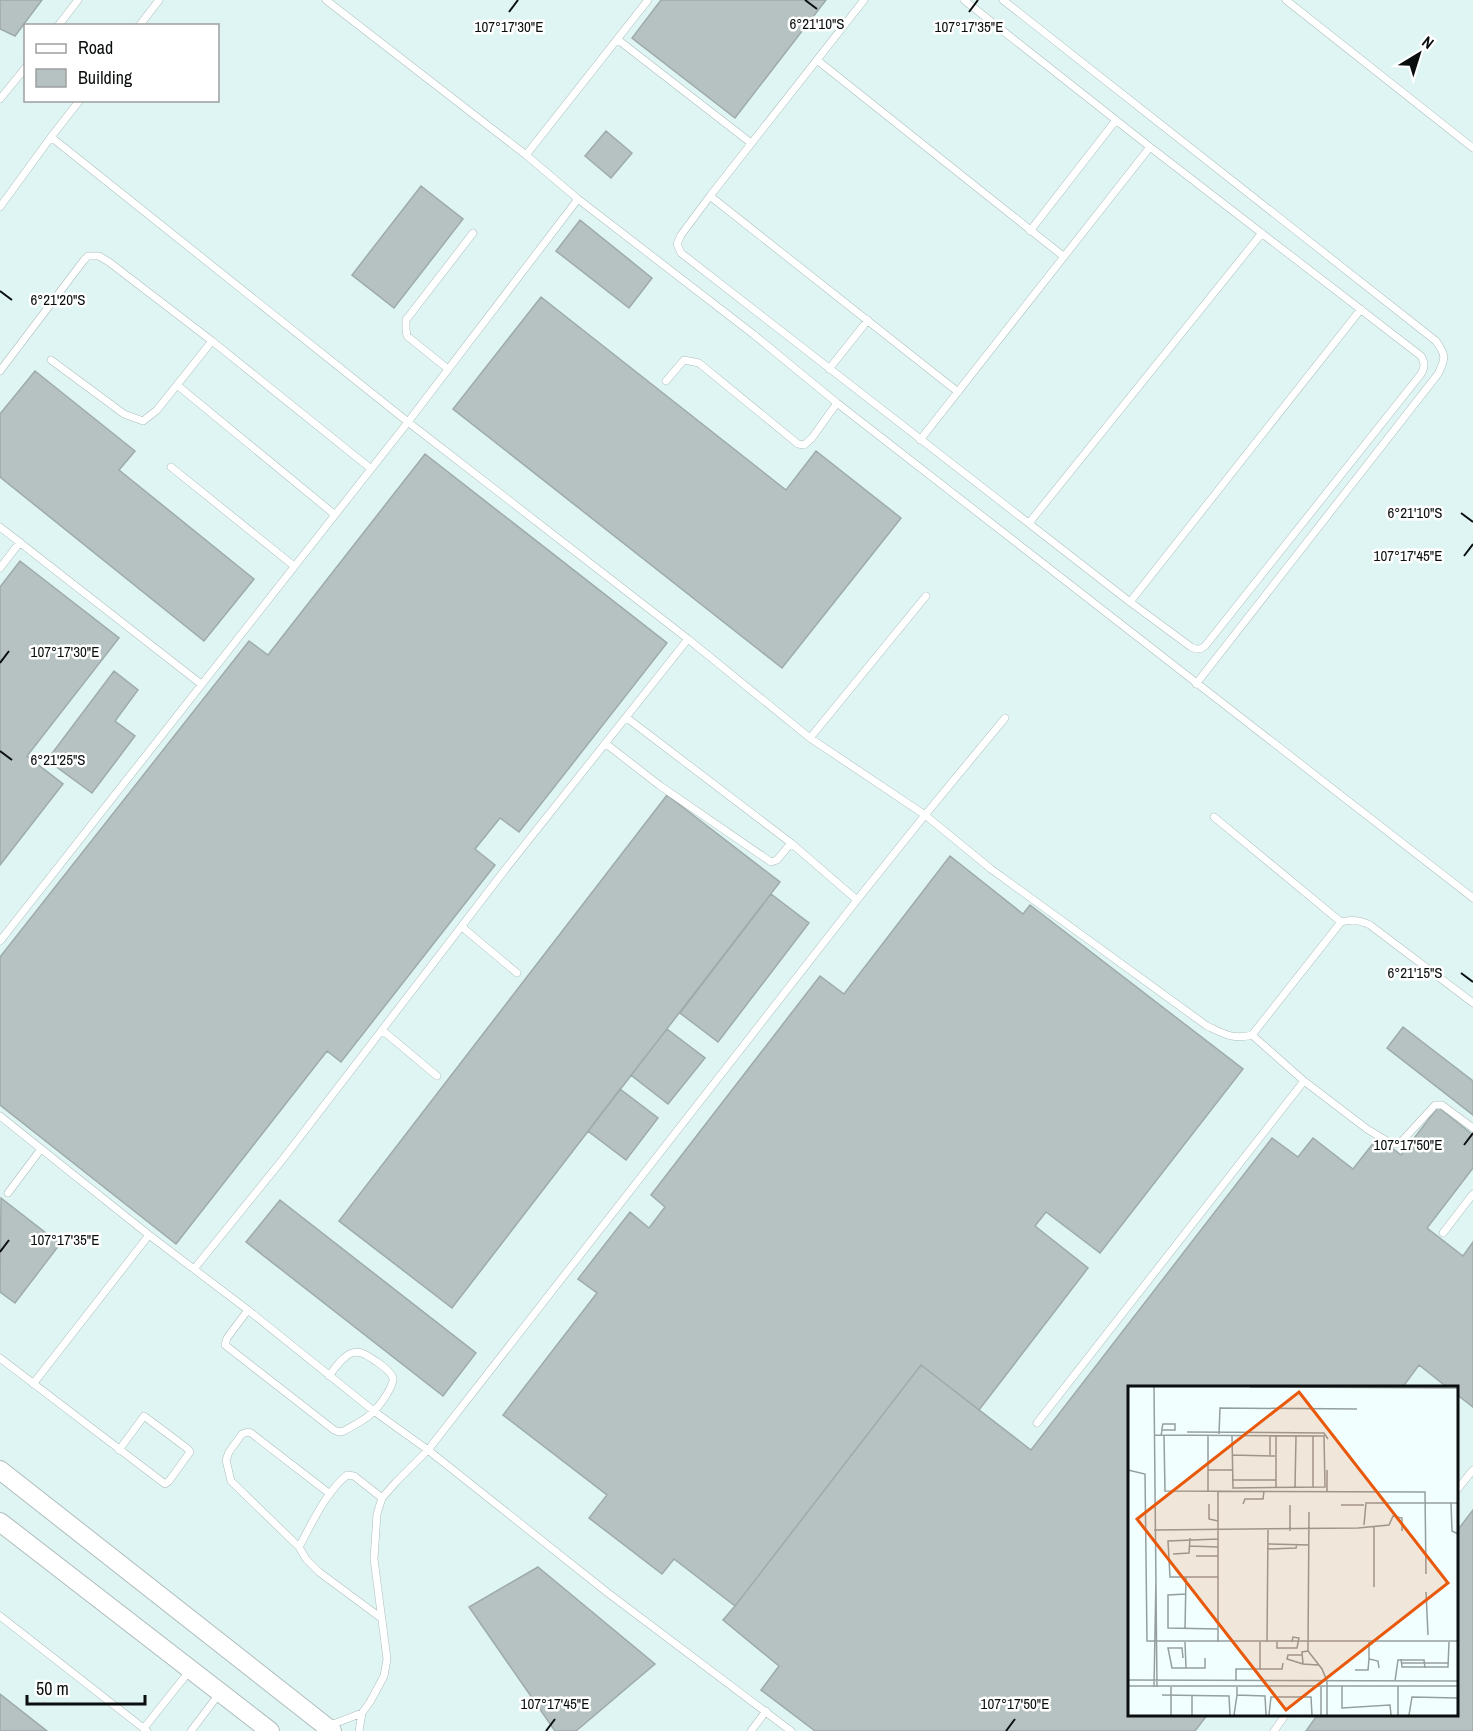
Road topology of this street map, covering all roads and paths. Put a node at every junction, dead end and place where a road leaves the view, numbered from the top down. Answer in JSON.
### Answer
{"nodes":[{"id":1,"x":78,"y":0,"type":"edge"},
{"id":2,"x":159,"y":0,"type":"edge"},
{"id":3,"x":326,"y":0,"type":"edge"},
{"id":4,"x":648,"y":0,"type":"edge"},
{"id":5,"x":864,"y":0,"type":"edge"},
{"id":6,"x":964,"y":0,"type":"edge"},
{"id":7,"x":1003,"y":0,"type":"edge"},
{"id":8,"x":1286,"y":0,"type":"edge"},
{"id":9,"x":60,"y":24,"type":"edge"},
{"id":10,"x":141,"y":24,"type":"edge"},
{"id":11,"x":617,"y":39,"type":"junction"},
{"id":12,"x":817,"y":60,"type":"junction"},
{"id":13,"x":24,"y":69,"type":"edge"},
{"id":14,"x":0,"y":99,"type":"edge"},
{"id":15,"x":78,"y":102,"type":"edge"},
{"id":16,"x":1116,"y":120,"type":"junction"},
{"id":17,"x":51,"y":137,"type":"junction"},
{"id":18,"x":751,"y":143,"type":"junction"},
{"id":19,"x":1150,"y":147,"type":"junction"},
{"id":20,"x":1473,"y":148,"type":"edge"},
{"id":21,"x":526,"y":156,"type":"junction"},
{"id":22,"x":710,"y":196,"type":"junction"},
{"id":23,"x":578,"y":199,"type":"junction"},
{"id":24,"x":0,"y":207,"type":"edge"},
{"id":25,"x":1030,"y":231,"type":"junction"},
{"id":26,"x":472,"y":233,"type":"dead end"},
{"id":27,"x":1262,"y":233,"type":"junction"},
{"id":28,"x":1063,"y":256,"type":"junction"},
{"id":29,"x":1360,"y":309,"type":"junction"},
{"id":30,"x":868,"y":320,"type":"junction"},
{"id":31,"x":212,"y":341,"type":"junction"},
{"id":32,"x":51,"y":360,"type":"dead end"},
{"id":33,"x":448,"y":369,"type":"junction"},
{"id":34,"x":829,"y":369,"type":"junction"},
{"id":35,"x":0,"y":371,"type":"edge"},
{"id":36,"x":666,"y":381,"type":"dead end"},
{"id":37,"x":177,"y":385,"type":"junction"},
{"id":38,"x":958,"y":392,"type":"junction"},
{"id":39,"x":837,"y":403,"type":"junction"},
{"id":40,"x":408,"y":422,"type":"junction"},
{"id":41,"x":920,"y":440,"type":"junction"},
{"id":42,"x":171,"y":467,"type":"dead end"},
{"id":43,"x":370,"y":468,"type":"junction"},
{"id":44,"x":334,"y":514,"type":"junction"},
{"id":45,"x":1029,"y":524,"type":"junction"},
{"id":46,"x":0,"y":527,"type":"edge"},
{"id":47,"x":20,"y":542,"type":"junction"},
{"id":48,"x":294,"y":566,"type":"junction"},
{"id":49,"x":0,"y":568,"type":"edge"},
{"id":50,"x":926,"y":596,"type":"dead end"},
{"id":51,"x":1130,"y":602,"type":"junction"},
{"id":52,"x":688,"y":639,"type":"junction"},
{"id":53,"x":201,"y":684,"type":"junction"},
{"id":54,"x":1196,"y":684,"type":"junction"},
{"id":55,"x":627,"y":718,"type":"junction"},
{"id":56,"x":1005,"y":718,"type":"dead end"},
{"id":57,"x":810,"y":738,"type":"junction"},
{"id":58,"x":605,"y":743,"type":"junction"},
{"id":59,"x":925,"y":815,"type":"junction"},
{"id":60,"x":1214,"y":817,"type":"dead end"},
{"id":61,"x":791,"y":843,"type":"junction"},
{"id":62,"x":1473,"y":898,"type":"edge"},
{"id":63,"x":857,"y":900,"type":"junction"},
{"id":64,"x":1341,"y":922,"type":"junction"},
{"id":65,"x":462,"y":927,"type":"junction"},
{"id":66,"x":0,"y":941,"type":"edge"},
{"id":67,"x":517,"y":973,"type":"dead end"},
{"id":68,"x":1473,"y":1003,"type":"edge"},
{"id":69,"x":382,"y":1030,"type":"junction"},
{"id":70,"x":1252,"y":1035,"type":"junction"},
{"id":71,"x":437,"y":1076,"type":"dead end"},
{"id":72,"x":1304,"y":1081,"type":"junction"},
{"id":73,"x":0,"y":1116,"type":"edge"},
{"id":74,"x":1473,"y":1128,"type":"edge"},
{"id":75,"x":42,"y":1149,"type":"junction"},
{"id":76,"x":8,"y":1193,"type":"dead end"},
{"id":77,"x":1473,"y":1194,"type":"edge"},
{"id":78,"x":1443,"y":1233,"type":"dead end"},
{"id":79,"x":149,"y":1235,"type":"junction"},
{"id":80,"x":194,"y":1269,"type":"junction"},
{"id":81,"x":248,"y":1310,"type":"junction"},
{"id":82,"x":0,"y":1358,"type":"edge"},
{"id":83,"x":329,"y":1376,"type":"junction"},
{"id":84,"x":33,"y":1384,"type":"junction"},
{"id":85,"x":375,"y":1412,"type":"junction"},
{"id":86,"x":1036,"y":1423,"type":"dead end"},
{"id":87,"x":119,"y":1450,"type":"junction"},
{"id":88,"x":428,"y":1450,"type":"junction"},
{"id":89,"x":0,"y":1470,"type":"edge"},
{"id":90,"x":1473,"y":1470,"type":"edge"},
{"id":91,"x":1458,"y":1489,"type":"edge"},
{"id":92,"x":330,"y":1494,"type":"junction"},
{"id":93,"x":382,"y":1498,"type":"junction"},
{"id":94,"x":0,"y":1522,"type":"edge"},
{"id":95,"x":299,"y":1547,"type":"junction"},
{"id":96,"x":0,"y":1616,"type":"edge"},
{"id":97,"x":381,"y":1618,"type":"junction"},
{"id":98,"x":191,"y":1669,"type":"junction"},
{"id":99,"x":220,"y":1692,"type":"junction"},
{"id":100,"x":766,"y":1711,"type":"junction"},
{"id":101,"x":362,"y":1713,"type":"junction"},
{"id":102,"x":1285,"y":1716,"type":"edge"},
{"id":103,"x":329,"y":1729,"type":"edge"},
{"id":104,"x":146,"y":1730,"type":"edge"},
{"id":105,"x":191,"y":1731,"type":"edge"},
{"id":106,"x":270,"y":1731,"type":"edge"},
{"id":107,"x":358,"y":1731,"type":"edge"},
{"id":108,"x":751,"y":1731,"type":"edge"},
{"id":109,"x":791,"y":1731,"type":"edge"},
{"id":110,"x":1274,"y":1731,"type":"edge"}],
"edges":[{"from":1,"to":9,"type":"lane"},
{"from":2,"to":10,"type":"lane"},
{"from":3,"to":21,"type":"lane"},
{"from":4,"to":11,"type":"lane"},
{"from":5,"to":12,"type":"lane"},
{"from":6,"to":16,"type":"lane"},
{"from":7,"to":54,"type":"lane"},
{"from":8,"to":20,"type":"lane"},
{"from":11,"to":18,"type":"lane"},
{"from":11,"to":21,"type":"lane"},
{"from":12,"to":18,"type":"lane"},
{"from":12,"to":25,"type":"lane"},
{"from":13,"to":14,"type":"lane"},
{"from":15,"to":17,"type":"lane"},
{"from":16,"to":19,"type":"lane"},
{"from":16,"to":25,"type":"lane"},
{"from":17,"to":24,"type":"lane"},
{"from":17,"to":40,"type":"lane"},
{"from":18,"to":22,"type":"lane"},
{"from":19,"to":27,"type":"lane"},
{"from":19,"to":28,"type":"lane"},
{"from":21,"to":23,"type":"lane"},
{"from":22,"to":30,"type":"lane"},
{"from":22,"to":34,"type":"lane"},
{"from":23,"to":33,"type":"lane"},
{"from":23,"to":39,"type":"lane"},
{"from":25,"to":28,"type":"lane"},
{"from":26,"to":33,"type":"lane"},
{"from":27,"to":29,"type":"lane"},
{"from":27,"to":45,"type":"lane"},
{"from":28,"to":38,"type":"lane"},
{"from":29,"to":51,"type":"lane"},
{"from":29,"to":51,"type":"lane"},
{"from":30,"to":34,"type":"lane"},
{"from":30,"to":38,"type":"lane"},
{"from":31,"to":35,"type":"lane"},
{"from":31,"to":37,"type":"lane"},
{"from":31,"to":43,"type":"lane"},
{"from":32,"to":37,"type":"lane"},
{"from":33,"to":40,"type":"lane"},
{"from":34,"to":41,"type":"lane"},
{"from":36,"to":39,"type":"lane"},
{"from":37,"to":44,"type":"lane"},
{"from":38,"to":41,"type":"lane"},
{"from":39,"to":54,"type":"lane"},
{"from":40,"to":43,"type":"lane"},
{"from":40,"to":52,"type":"lane"},
{"from":41,"to":45,"type":"lane"},
{"from":42,"to":48,"type":"lane"},
{"from":43,"to":44,"type":"lane"},
{"from":44,"to":48,"type":"lane"},
{"from":45,"to":51,"type":"lane"},
{"from":46,"to":47,"type":"lane"},
{"from":47,"to":49,"type":"lane"},
{"from":47,"to":53,"type":"lane"},
{"from":48,"to":53,"type":"lane"},
{"from":50,"to":57,"type":"lane"},
{"from":52,"to":55,"type":"lane"},
{"from":52,"to":57,"type":"lane"},
{"from":53,"to":66,"type":"lane"},
{"from":54,"to":62,"type":"lane"},
{"from":55,"to":58,"type":"lane"},
{"from":55,"to":61,"type":"lane"},
{"from":56,"to":59,"type":"lane"},
{"from":57,"to":59,"type":"lane"},
{"from":58,"to":61,"type":"lane"},
{"from":58,"to":65,"type":"lane"},
{"from":59,"to":63,"type":"lane"},
{"from":59,"to":70,"type":"lane"},
{"from":60,"to":64,"type":"lane"},
{"from":61,"to":63,"type":"lane"},
{"from":63,"to":88,"type":"lane"},
{"from":64,"to":68,"type":"lane"},
{"from":64,"to":70,"type":"lane"},
{"from":65,"to":67,"type":"lane"},
{"from":65,"to":69,"type":"lane"},
{"from":69,"to":71,"type":"lane"},
{"from":69,"to":80,"type":"lane"},
{"from":70,"to":72,"type":"lane"},
{"from":72,"to":74,"type":"lane"},
{"from":72,"to":86,"type":"lane"},
{"from":73,"to":75,"type":"lane"},
{"from":75,"to":76,"type":"lane"},
{"from":75,"to":79,"type":"lane"},
{"from":77,"to":78,"type":"lane"},
{"from":79,"to":80,"type":"lane"},
{"from":79,"to":84,"type":"lane"},
{"from":80,"to":81,"type":"lane"},
{"from":81,"to":83,"type":"lane"},
{"from":81,"to":85,"type":"lane"},
{"from":82,"to":84,"type":"lane"},
{"from":83,"to":85,"type":"lane"},
{"from":83,"to":85,"type":"lane"},
{"from":84,"to":87,"type":"lane"},
{"from":85,"to":88,"type":"lane"},
{"from":87,"to":87,"type":"lane"},
{"from":88,"to":93,"type":"lane"},
{"from":88,"to":100,"type":"lane"},
{"from":89,"to":103,"type":"street"},
{"from":90,"to":91,"type":"lane"},
{"from":92,"to":93,"type":"lane"},
{"from":92,"to":95,"type":"lane"},
{"from":92,"to":95,"type":"lane"},
{"from":93,"to":97,"type":"lane"},
{"from":94,"to":98,"type":"street"},
{"from":95,"to":97,"type":"lane"},
{"from":96,"to":104,"type":"lane"},
{"from":97,"to":101,"type":"lane"},
{"from":98,"to":99,"type":"street"},
{"from":98,"to":104,"type":"lane"},
{"from":99,"to":105,"type":"lane"},
{"from":99,"to":106,"type":"street"},
{"from":100,"to":108,"type":"lane"},
{"from":100,"to":109,"type":"lane"},
{"from":101,"to":103,"type":"lane"},
{"from":101,"to":107,"type":"lane"},
{"from":102,"to":110,"type":"lane"}]}
